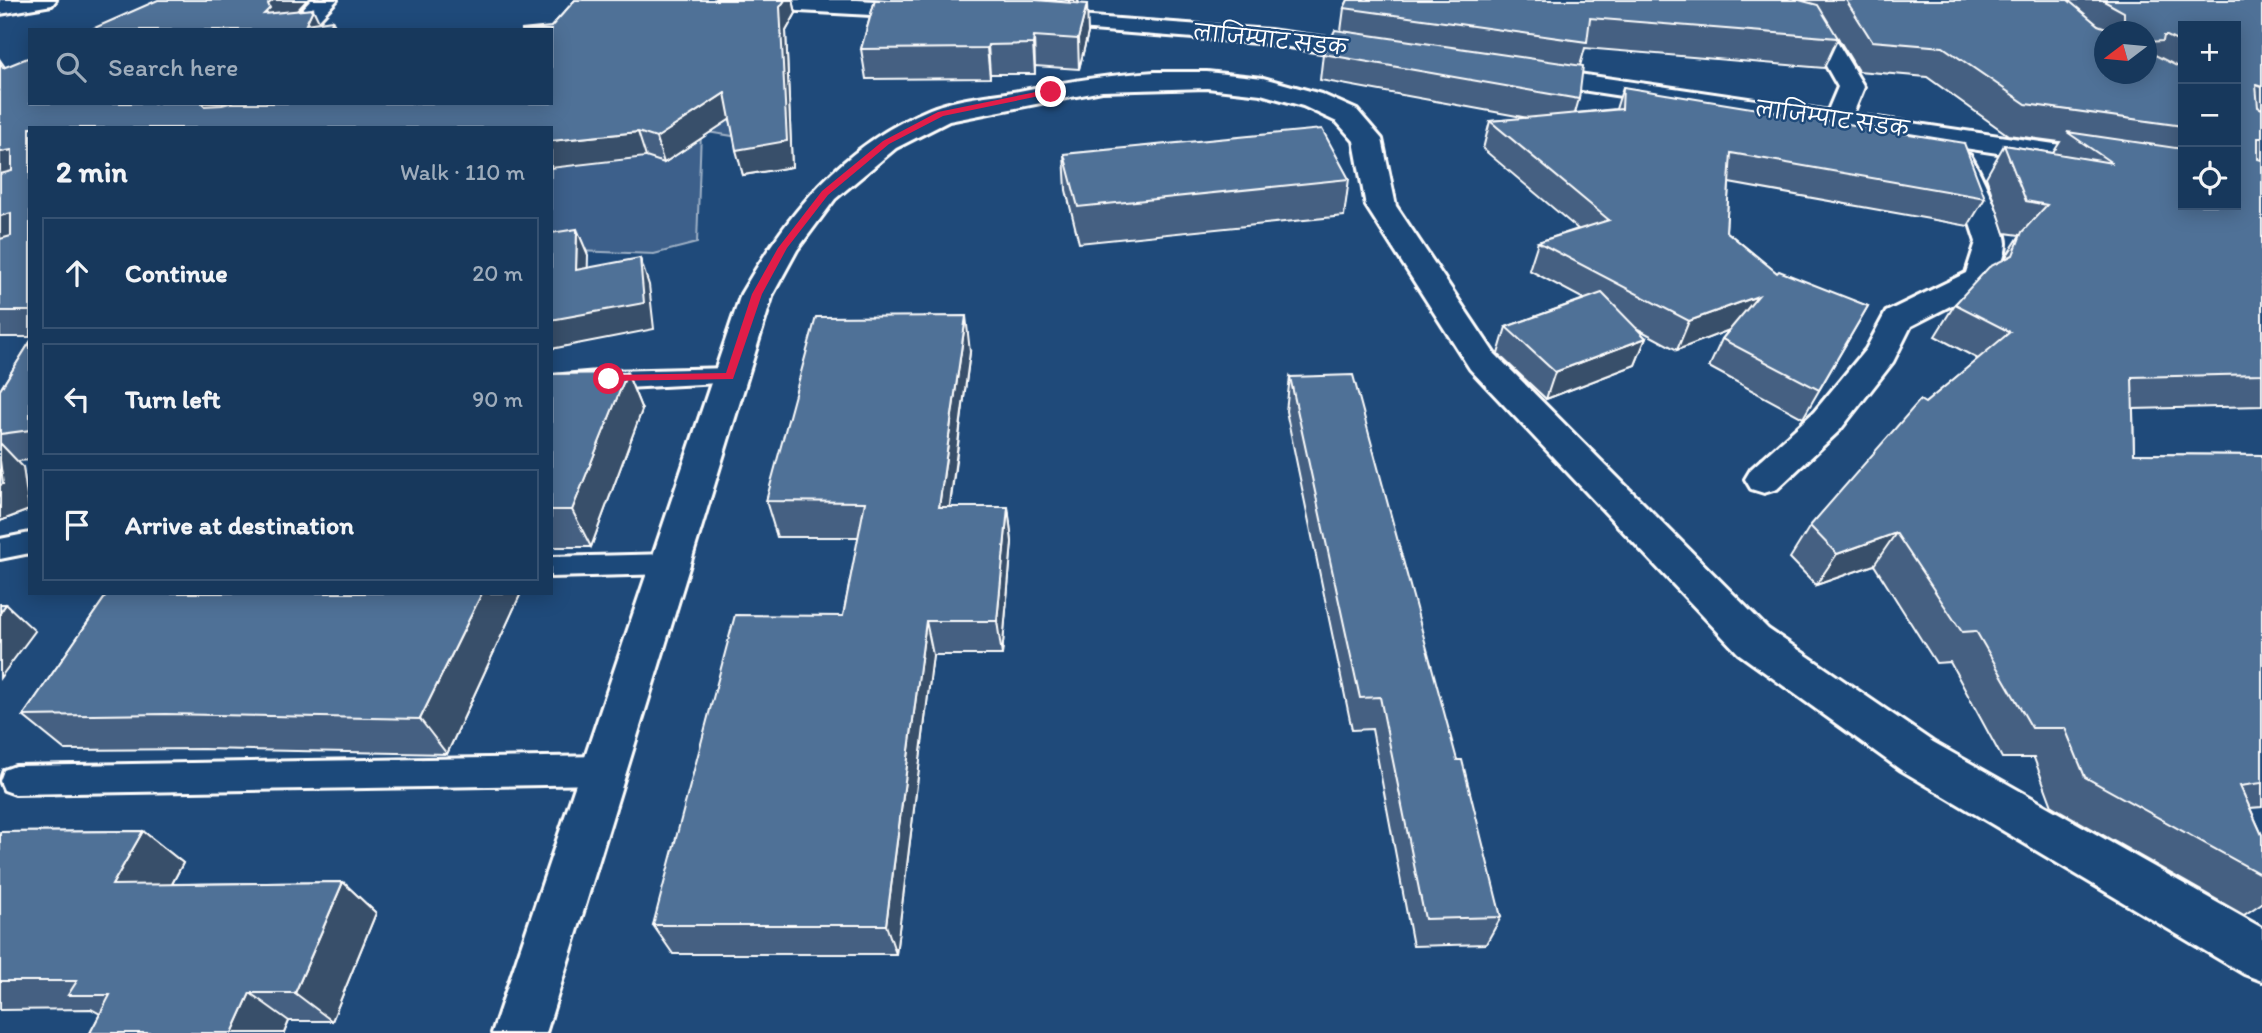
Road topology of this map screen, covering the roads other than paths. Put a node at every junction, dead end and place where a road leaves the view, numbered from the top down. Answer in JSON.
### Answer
{"nodes":[{"id":1,"x":44,"y":0,"type":"edge"},
{"id":2,"x":325,"y":0,"type":"edge"},
{"id":3,"x":728,"y":0,"type":"edge"},
{"id":4,"x":1775,"y":0,"type":"edge"},
{"id":5,"x":880,"y":4,"type":"edge"},
{"id":6,"x":0,"y":8,"type":"edge"},
{"id":7,"x":950,"y":13,"type":"edge"},
{"id":8,"x":1019,"y":18,"type":"edge"},
{"id":9,"x":297,"y":28,"type":"edge"},
{"id":10,"x":1409,"y":57,"type":"edge"},
{"id":11,"x":1506,"y":72,"type":"edge"},
{"id":12,"x":1838,"y":120,"type":"junction"},
{"id":13,"x":1943,"y":136,"type":"junction"},
{"id":14,"x":2178,"y":171,"type":"edge"},
{"id":15,"x":730,"y":376,"type":"junction"},
{"id":16,"x":553,"y":384,"type":"edge"},
{"id":17,"x":1764,"y":479,"type":"dead end"},
{"id":18,"x":28,"y":543,"type":"edge"},
{"id":19,"x":0,"y":549,"type":"edge"},
{"id":20,"x":670,"y":564,"type":"junction"},
{"id":21,"x":553,"y":567,"type":"edge"},
{"id":22,"x":604,"y":770,"type":"junction"},
{"id":23,"x":15,"y":780,"type":"dead end"},
{"id":24,"x":2262,"y":956,"type":"edge"},
{"id":25,"x":519,"y":1033,"type":"edge"}],
"edges":[{"from":1,"to":6,"type":"street"},
{"from":2,"to":9,"type":"street"},
{"from":3,"to":5,"type":"street"},
{"from":4,"to":12,"type":"street"},
{"from":5,"to":7,"type":"street"},
{"from":8,"to":10,"type":"street","name":"लाजिम्पाट सडक"},
{"from":11,"to":12,"type":"street","name":"लाजिम्पाट सडक"},
{"from":12,"to":13,"type":"street","name":"लाजिम्पाट सडक"},
{"from":13,"to":14,"type":"street","name":"लाजिम्पाट सडक"},
{"from":13,"to":17,"type":"street"},
{"from":15,"to":16,"type":"lane"},
{"from":15,"to":20,"type":"street"},
{"from":15,"to":24,"type":"street"},
{"from":18,"to":19,"type":"lane"},
{"from":20,"to":21,"type":"lane"},
{"from":20,"to":22,"type":"street"},
{"from":22,"to":23,"type":"lane"},
{"from":22,"to":25,"type":"street"}]}
